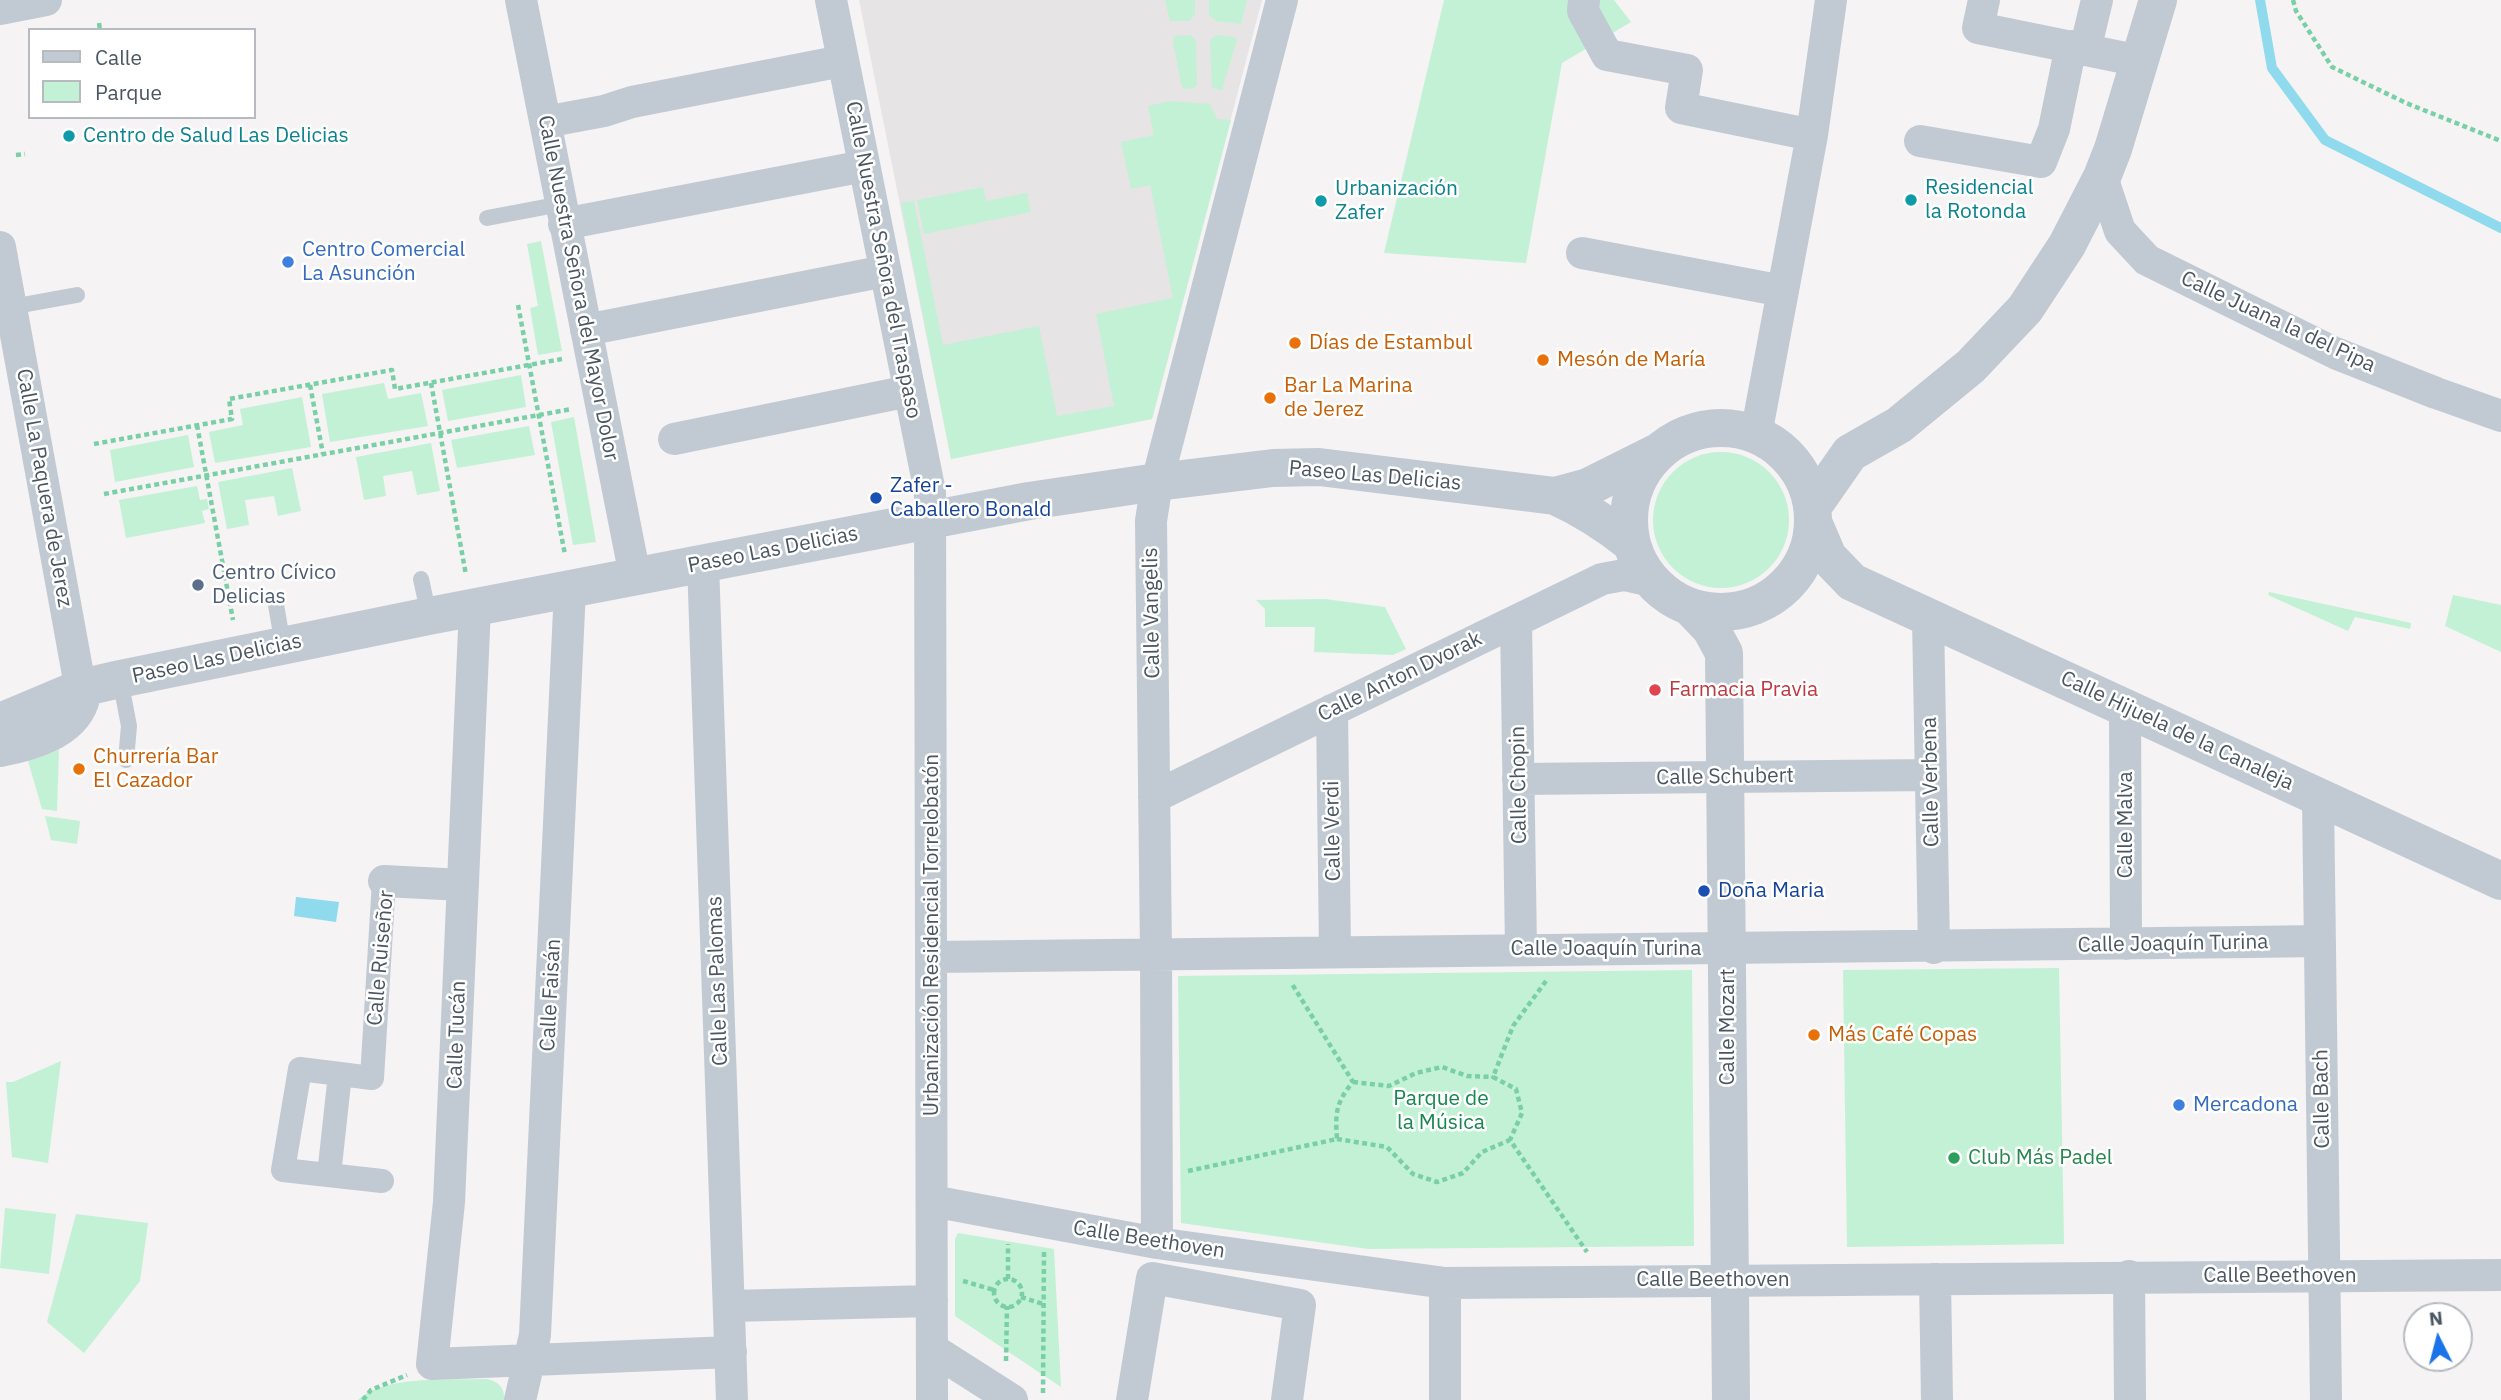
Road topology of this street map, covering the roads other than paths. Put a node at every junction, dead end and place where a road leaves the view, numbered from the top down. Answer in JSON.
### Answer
{"nodes":[{"id":1,"x":46,"y":0,"type":"edge"},
{"id":2,"x":521,"y":0,"type":"edge"},
{"id":3,"x":831,"y":0,"type":"edge"},
{"id":4,"x":1282,"y":0,"type":"edge"},
{"id":5,"x":1584,"y":0,"type":"edge"},
{"id":6,"x":1830,"y":0,"type":"edge"},
{"id":7,"x":1984,"y":0,"type":"edge"},
{"id":8,"x":2097,"y":0,"type":"edge"},
{"id":9,"x":2158,"y":0,"type":"edge"},
{"id":10,"x":0,"y":9,"type":"edge"},
{"id":11,"x":2078,"y":48,"type":"junction"},
{"id":12,"x":842,"y":61,"type":"junction"},
{"id":13,"x":2140,"y":61,"type":"junction"},
{"id":14,"x":545,"y":122,"type":"junction"},
{"id":15,"x":1812,"y":135,"type":"junction"},
{"id":16,"x":1920,"y":141,"type":"dead end"},
{"id":17,"x":864,"y":166,"type":"junction"},
{"id":18,"x":2102,"y":177,"type":"junction"},
{"id":19,"x":562,"y":214,"type":"junction"},
{"id":20,"x":487,"y":218,"type":"dead end"},
{"id":21,"x":0,"y":247,"type":"edge"},
{"id":22,"x":1582,"y":253,"type":"dead end"},
{"id":23,"x":885,"y":271,"type":"junction"},
{"id":24,"x":1783,"y":291,"type":"junction"},
{"id":25,"x":77,"y":295,"type":"dead end"},
{"id":26,"x":11,"y":307,"type":"junction"},
{"id":27,"x":586,"y":330,"type":"junction"},
{"id":28,"x":909,"y":391,"type":"junction"},
{"id":29,"x":2501,"y":416,"type":"edge"},
{"id":30,"x":674,"y":439,"type":"dead end"},
{"id":31,"x":1764,"y":439,"type":"junction"},
{"id":32,"x":1656,"y":453,"type":"junction"},
{"id":33,"x":1850,"y":453,"type":"junction"},
{"id":34,"x":1157,"y":482,"type":"junction"},
{"id":35,"x":1555,"y":496,"type":"junction"},
{"id":36,"x":1813,"y":514,"type":"junction"},
{"id":37,"x":932,"y":520,"type":"junction"},
{"id":38,"x":1632,"y":544,"type":"junction"},
{"id":39,"x":703,"y":563,"type":"junction"},
{"id":40,"x":568,"y":572,"type":"junction"},
{"id":41,"x":635,"y":576,"type":"junction"},
{"id":42,"x":421,"y":579,"type":"dead end"},
{"id":43,"x":1651,"y":581,"type":"junction"},
{"id":44,"x":1852,"y":582,"type":"junction"},
{"id":45,"x":471,"y":592,"type":"junction"},
{"id":46,"x":1772,"y":596,"type":"junction"},
{"id":47,"x":276,"y":605,"type":"dead end"},
{"id":48,"x":1690,"y":607,"type":"junction"},
{"id":49,"x":429,"y":616,"type":"junction"},
{"id":50,"x":1928,"y":617,"type":"junction"},
{"id":51,"x":1516,"y":621,"type":"junction"},
{"id":52,"x":283,"y":645,"type":"junction"},
{"id":53,"x":1724,"y":653,"type":"junction"},
{"id":54,"x":120,"y":679,"type":"junction"},
{"id":55,"x":81,"y":688,"type":"junction"},
{"id":56,"x":2125,"y":706,"type":"junction"},
{"id":57,"x":1332,"y":710,"type":"junction"},
{"id":58,"x":0,"y":722,"type":"edge"},
{"id":59,"x":0,"y":751,"type":"edge"},
{"id":60,"x":126,"y":760,"type":"dead end"},
{"id":61,"x":1931,"y":775,"type":"junction"},
{"id":62,"x":1725,"y":777,"type":"junction"},
{"id":63,"x":1518,"y":779,"type":"junction"},
{"id":64,"x":1154,"y":797,"type":"junction"},
{"id":65,"x":2318,"y":798,"type":"junction"},
{"id":66,"x":384,"y":881,"type":"joint"},
{"id":67,"x":2501,"y":881,"type":"edge"},
{"id":68,"x":463,"y":885,"type":"junction"},
{"id":69,"x":2320,"y":941,"type":"junction"},
{"id":70,"x":2126,"y":944,"type":"junction"},
{"id":71,"x":1727,"y":948,"type":"junction"},
{"id":72,"x":1934,"y":948,"type":"junction"},
{"id":73,"x":1521,"y":950,"type":"junction"},
{"id":74,"x":1335,"y":952,"type":"junction"},
{"id":75,"x":1156,"y":954,"type":"junction"},
{"id":76,"x":933,"y":957,"type":"junction"},
{"id":77,"x":340,"y":1074,"type":"junction"},
{"id":78,"x":329,"y":1175,"type":"junction"},
{"id":79,"x":382,"y":1181,"type":"dead end"},
{"id":80,"x":932,"y":1201,"type":"junction"},
{"id":81,"x":1157,"y":1243,"type":"junction"},
{"id":82,"x":2501,"y":1275,"type":"edge"},
{"id":83,"x":2129,"y":1276,"type":"junction"},
{"id":84,"x":2325,"y":1276,"type":"junction"},
{"id":85,"x":1936,"y":1279,"type":"junction"},
{"id":86,"x":1730,"y":1280,"type":"junction"},
{"id":87,"x":1445,"y":1283,"type":"junction"},
{"id":88,"x":932,"y":1301,"type":"junction"},
{"id":89,"x":730,"y":1306,"type":"junction"},
{"id":90,"x":932,"y":1349,"type":"junction"},
{"id":91,"x":731,"y":1352,"type":"junction"},
{"id":92,"x":530,"y":1360,"type":"junction"},
{"id":93,"x":1009,"y":1398,"type":"edge"},
{"id":94,"x":520,"y":1400,"type":"edge"},
{"id":95,"x":732,"y":1400,"type":"edge"},
{"id":96,"x":933,"y":1400,"type":"edge"},
{"id":97,"x":1132,"y":1400,"type":"edge"},
{"id":98,"x":1287,"y":1400,"type":"edge"},
{"id":99,"x":1445,"y":1400,"type":"edge"},
{"id":100,"x":1731,"y":1400,"type":"edge"},
{"id":101,"x":1937,"y":1400,"type":"edge"},
{"id":102,"x":2130,"y":1400,"type":"edge"},
{"id":103,"x":2326,"y":1400,"type":"edge"}],
"edges":[{"from":1,"to":10,"type":"street"},
{"from":2,"to":14,"type":"street","name":"Calle Nuestra Señora del Mayor Dolor"},
{"from":3,"to":12,"type":"street","name":"Calle Nuestra Señora del Traspaso"},
{"from":4,"to":34,"type":"street","name":"Calle Vangelis"},
{"from":5,"to":15,"type":"street"},
{"from":6,"to":15,"type":"street"},
{"from":7,"to":11,"type":"street"},
{"from":8,"to":11,"type":"street"},
{"from":9,"to":13,"type":"street"},
{"from":11,"to":13,"type":"street"},
{"from":11,"to":16,"type":"street"},
{"from":12,"to":14,"type":"street"},
{"from":12,"to":17,"type":"street","name":"Calle Nuestra Señora del Traspaso"},
{"from":13,"to":18,"type":"street"},
{"from":14,"to":19,"type":"street","name":"Calle Nuestra Señora del Mayor Dolor"},
{"from":15,"to":24,"type":"street"},
{"from":17,"to":19,"type":"street"},
{"from":17,"to":23,"type":"street","name":"Calle Nuestra Señora del Traspaso"},
{"from":18,"to":29,"type":"street","name":"Calle Juana la del Pipa"},
{"from":18,"to":33,"type":"street"},
{"from":19,"to":20,"type":"lane"},
{"from":19,"to":27,"type":"street","name":"Calle Nuestra Señora del Mayor Dolor"},
{"from":21,"to":26,"type":"street","name":"Calle La Paquera de Jerez"},
{"from":22,"to":24,"type":"street"},
{"from":23,"to":27,"type":"street"},
{"from":23,"to":28,"type":"street","name":"Calle Nuestra Señora del Traspaso"},
{"from":24,"to":31,"type":"street"},
{"from":25,"to":26,"type":"lane"},
{"from":26,"to":55,"type":"street","name":"Calle La Paquera de Jerez"},
{"from":27,"to":41,"type":"street","name":"Calle Nuestra Señora del Mayor Dolor"},
{"from":28,"to":30,"type":"street"},
{"from":28,"to":37,"type":"street","name":"Calle Nuestra Señora del Traspaso"},
{"from":31,"to":32,"type":"street"},
{"from":31,"to":33,"type":"street"},
{"from":31,"to":36,"type":"street"},
{"from":32,"to":35,"type":"street","name":"Paseo Las Delicias"},
{"from":32,"to":38,"type":"street"},
{"from":33,"to":36,"type":"street"},
{"from":34,"to":35,"type":"street","name":"Paseo Las Delicias"},
{"from":34,"to":37,"type":"street","name":"Paseo Las Delicias"},
{"from":34,"to":64,"type":"street","name":"Calle Vangelis"},
{"from":35,"to":38,"type":"street","name":"Paseo Las Delicias"},
{"from":36,"to":44,"type":"street","name":"Calle Hijuela de la Canaleja"},
{"from":36,"to":46,"type":"street"},
{"from":37,"to":39,"type":"street","name":"Paseo Las Delicias"},
{"from":37,"to":76,"type":"street","name":"Urbanización Residencial Torrelobatón"},
{"from":38,"to":43,"type":"street"},
{"from":39,"to":41,"type":"street","name":"Paseo Las Delicias"},
{"from":39,"to":89,"type":"street","name":"Calle Las Palomas"},
{"from":40,"to":41,"type":"street","name":"Paseo Las Delicias"},
{"from":40,"to":45,"type":"street","name":"Paseo Las Delicias"},
{"from":40,"to":92,"type":"street","name":"Calle Faisán"},
{"from":42,"to":49,"type":"lane"},
{"from":43,"to":48,"type":"street"},
{"from":43,"to":51,"type":"street","name":"Calle Anton Dvorak"},
{"from":44,"to":46,"type":"street","name":"Calle Hijuela de la Canaleja"},
{"from":44,"to":50,"type":"street","name":"Calle Hijuela de la Canaleja"},
{"from":45,"to":49,"type":"street","name":"Paseo Las Delicias"},
{"from":45,"to":68,"type":"street","name":"Calle Tucán"},
{"from":46,"to":48,"type":"street"},
{"from":46,"to":53,"type":"street"},
{"from":47,"to":52,"type":"lane"},
{"from":48,"to":53,"type":"street"},
{"from":49,"to":52,"type":"street","name":"Paseo Las Delicias"},
{"from":50,"to":56,"type":"street","name":"Calle Hijuela de la Canaleja"},
{"from":50,"to":61,"type":"street","name":"Calle Verbena"},
{"from":51,"to":57,"type":"street","name":"Calle Anton Dvorak"},
{"from":51,"to":63,"type":"street","name":"Calle Chopin"},
{"from":52,"to":54,"type":"street","name":"Paseo Las Delicias"},
{"from":53,"to":62,"type":"street","name":"Calle Mozart"},
{"from":54,"to":55,"type":"street","name":"Paseo Las Delicias"},
{"from":54,"to":60,"type":"lane"},
{"from":55,"to":58,"type":"street","name":"Paseo Las Delicias"},
{"from":55,"to":59,"type":"street"},
{"from":56,"to":65,"type":"street","name":"Calle Hijuela de la Canaleja"},
{"from":56,"to":70,"type":"street","name":"Calle Malva"},
{"from":57,"to":64,"type":"street","name":"Calle Anton Dvorak"},
{"from":57,"to":74,"type":"street","name":"Calle Verdi"},
{"from":61,"to":62,"type":"street","name":"Calle Schubert"},
{"from":61,"to":72,"type":"street","name":"Calle Verbena"},
{"from":62,"to":63,"type":"street","name":"Calle Schubert"},
{"from":62,"to":71,"type":"street","name":"Calle Mozart"},
{"from":63,"to":73,"type":"street","name":"Calle Chopin"},
{"from":64,"to":75,"type":"street","name":"Calle Vangelis"},
{"from":65,"to":67,"type":"street","name":"Calle Hijuela de la Canaleja"},
{"from":65,"to":69,"type":"street","name":"Calle Bach"},
{"from":66,"to":68,"type":"street","name":"Calle Ruiseñor"},
{"from":66,"to":77,"type":"street","name":"Calle Ruiseñor"},
{"from":68,"to":92,"type":"street","name":"Calle Tucán"},
{"from":69,"to":70,"type":"street","name":"Calle Joaquín Turina"},
{"from":69,"to":84,"type":"street","name":"Calle Bach"},
{"from":70,"to":72,"type":"street","name":"Calle Joaquín Turina"},
{"from":71,"to":72,"type":"street","name":"Calle Joaquín Turina"},
{"from":71,"to":73,"type":"street","name":"Calle Joaquín Turina"},
{"from":71,"to":86,"type":"street","name":"Calle Mozart"},
{"from":73,"to":74,"type":"street","name":"Calle Joaquín Turina"},
{"from":74,"to":75,"type":"street","name":"Calle Joaquín Turina"},
{"from":75,"to":76,"type":"street","name":"Calle Joaquín Turina"},
{"from":75,"to":81,"type":"street","name":"Calle Vangelis"},
{"from":76,"to":80,"type":"street","name":"Urbanización Residencial Torrelobatón"},
{"from":77,"to":78,"type":"street"},
{"from":77,"to":78,"type":"street","name":"Calle Ruiseñor"},
{"from":78,"to":79,"type":"street","name":"Calle Ruiseñor"},
{"from":80,"to":81,"type":"street","name":"Calle Beethoven"},
{"from":80,"to":88,"type":"street","name":"Urbanización Residencial Torrelobatón"},
{"from":81,"to":87,"type":"street","name":"Calle Beethoven"},
{"from":82,"to":84,"type":"street","name":"Calle Beethoven"},
{"from":83,"to":84,"type":"street","name":"Calle Beethoven"},
{"from":83,"to":85,"type":"street","name":"Calle Beethoven"},
{"from":83,"to":102,"type":"street"},
{"from":84,"to":103,"type":"street","name":"Calle Bach"},
{"from":85,"to":86,"type":"street","name":"Calle Beethoven"},
{"from":85,"to":101,"type":"street"},
{"from":86,"to":87,"type":"street","name":"Calle Beethoven"},
{"from":86,"to":100,"type":"street","name":"Calle Mozart"},
{"from":87,"to":99,"type":"street"},
{"from":88,"to":89,"type":"street"},
{"from":88,"to":90,"type":"street","name":"Urbanización Residencial Torrelobatón"},
{"from":89,"to":91,"type":"street","name":"Calle Las Palomas"},
{"from":90,"to":93,"type":"street"},
{"from":90,"to":96,"type":"street","name":"Urbanización Residencial Torrelobatón"},
{"from":91,"to":92,"type":"street"},
{"from":91,"to":95,"type":"street","name":"Calle Las Palomas"},
{"from":92,"to":94,"type":"street","name":"Calle Faisán"},
{"from":97,"to":98,"type":"street"}]}
